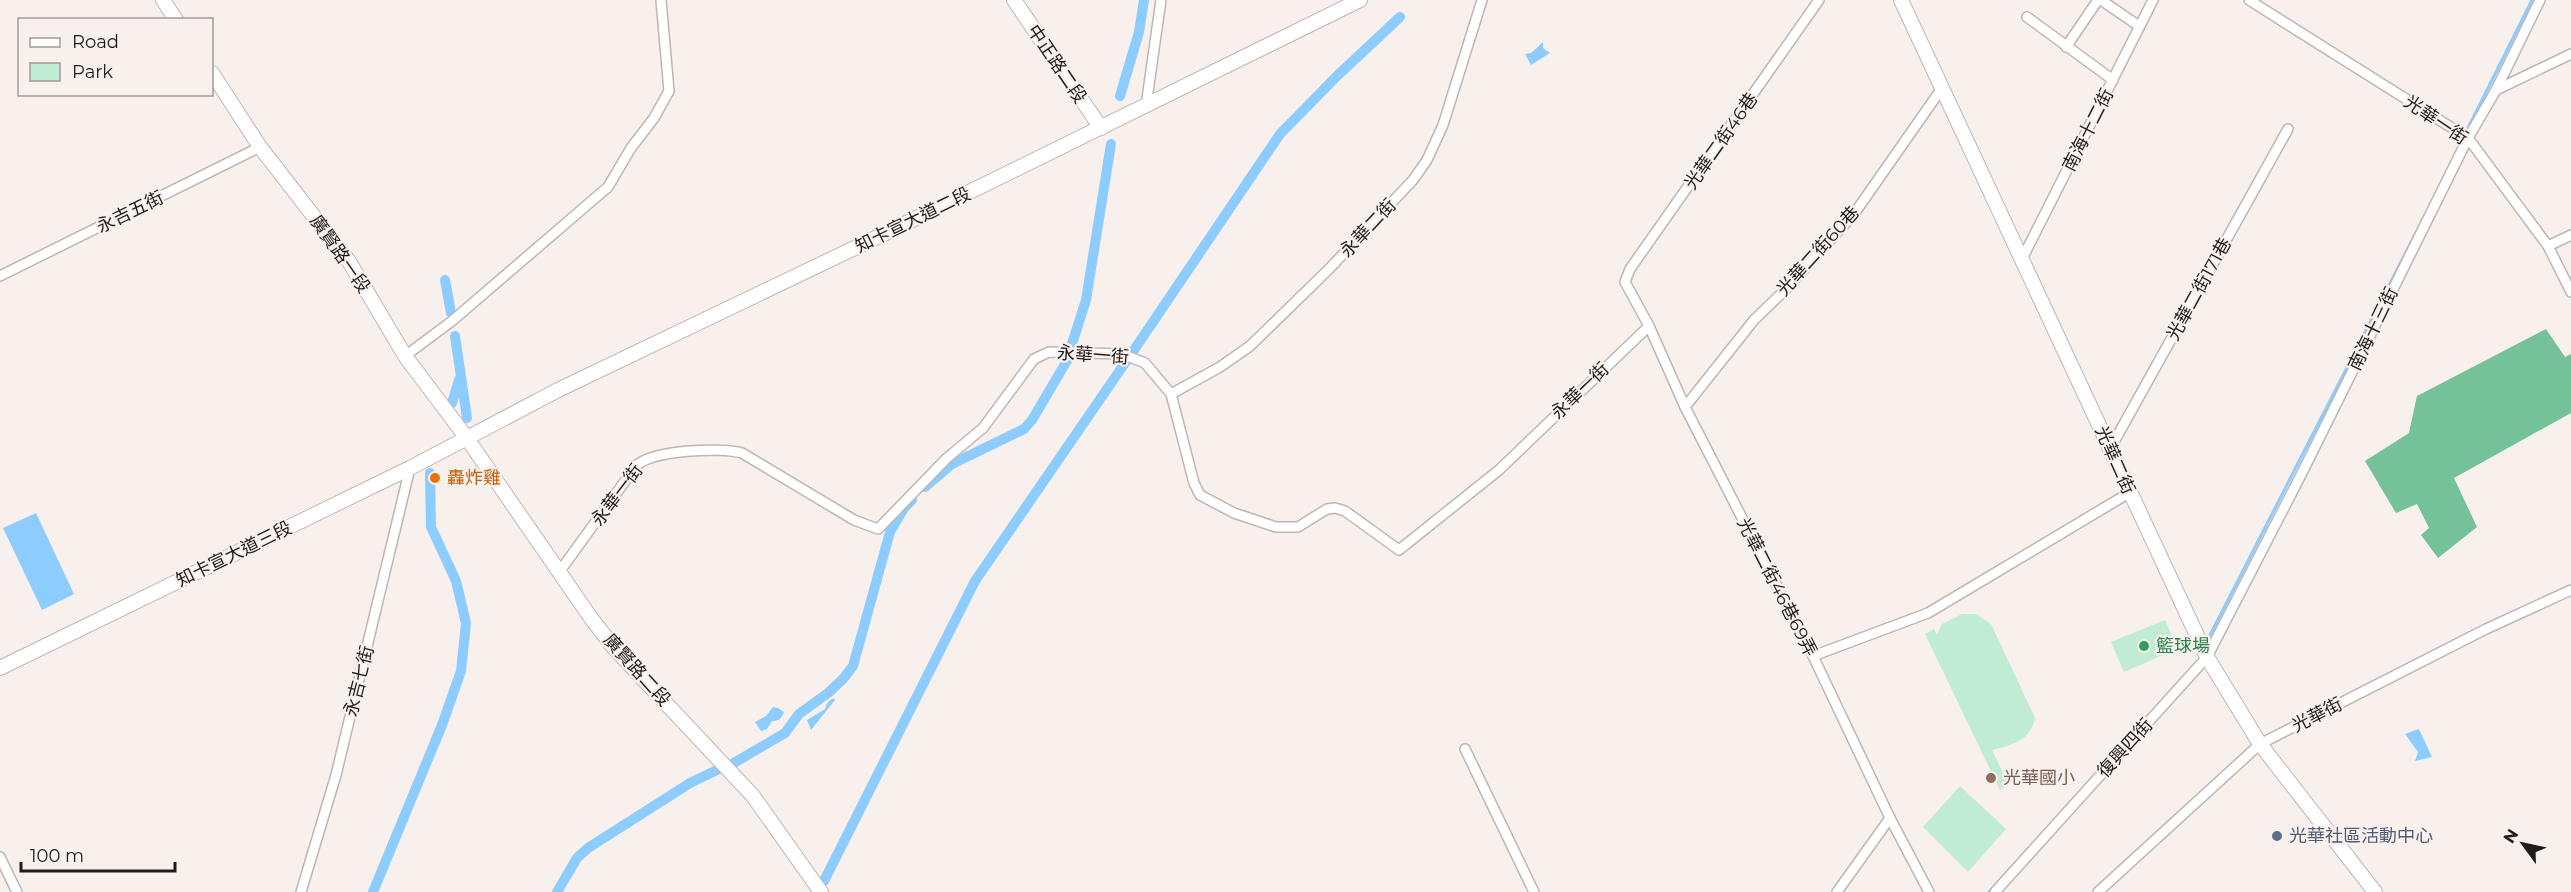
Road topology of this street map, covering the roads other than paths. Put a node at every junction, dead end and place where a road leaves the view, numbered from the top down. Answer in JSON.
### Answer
{"nodes":[{"id":1,"x":163,"y":0,"type":"edge"},
{"id":2,"x":661,"y":0,"type":"edge"},
{"id":3,"x":1014,"y":0,"type":"edge"},
{"id":4,"x":1161,"y":0,"type":"edge"},
{"id":5,"x":1360,"y":0,"type":"edge"},
{"id":6,"x":1482,"y":0,"type":"edge"},
{"id":7,"x":1819,"y":0,"type":"edge"},
{"id":8,"x":1901,"y":0,"type":"edge"},
{"id":9,"x":2100,"y":0,"type":"edge"},
{"id":10,"x":2153,"y":0,"type":"edge"},
{"id":11,"x":2249,"y":0,"type":"edge"},
{"id":12,"x":2540,"y":0,"type":"edge"},
{"id":13,"x":2027,"y":17,"type":"dead end"},
{"id":14,"x":175,"y":18,"type":"edge"},
{"id":15,"x":2139,"y":26,"type":"junction"},
{"id":16,"x":2066,"y":47,"type":"junction"},
{"id":17,"x":2571,"y":54,"type":"edge"},
{"id":18,"x":213,"y":75,"type":"edge"},
{"id":19,"x":2113,"y":80,"type":"junction"},
{"id":20,"x":1942,"y":88,"type":"junction"},
{"id":21,"x":2496,"y":90,"type":"junction"},
{"id":22,"x":1146,"y":106,"type":"junction"},
{"id":23,"x":1101,"y":129,"type":"junction"},
{"id":24,"x":2288,"y":129,"type":"dead end"},
{"id":25,"x":2468,"y":138,"type":"junction"},
{"id":26,"x":260,"y":147,"type":"junction"},
{"id":27,"x":2571,"y":235,"type":"edge"},
{"id":28,"x":2548,"y":246,"type":"junction"},
{"id":29,"x":2022,"y":259,"type":"junction"},
{"id":30,"x":0,"y":276,"type":"edge"},
{"id":31,"x":1625,"y":282,"type":"joint"},
{"id":32,"x":2571,"y":292,"type":"edge"},
{"id":33,"x":1649,"y":326,"type":"junction"},
{"id":34,"x":405,"y":356,"type":"junction"},
{"id":35,"x":1170,"y":394,"type":"junction"},
{"id":36,"x":1685,"y":407,"type":"junction"},
{"id":37,"x":466,"y":437,"type":"junction"},
{"id":38,"x":2110,"y":449,"type":"junction"},
{"id":39,"x":410,"y":468,"type":"junction"},
{"id":40,"x":2129,"y":493,"type":"junction"},
{"id":41,"x":560,"y":571,"type":"junction"},
{"id":42,"x":2571,"y":590,"type":"edge"},
{"id":43,"x":1813,"y":656,"type":"junction"},
{"id":44,"x":2207,"y":657,"type":"junction"},
{"id":45,"x":0,"y":668,"type":"edge"},
{"id":46,"x":2260,"y":744,"type":"junction"},
{"id":47,"x":1465,"y":749,"type":"dead end"},
{"id":48,"x":1890,"y":818,"type":"junction"},
{"id":49,"x":0,"y":857,"type":"edge"},
{"id":50,"x":2372,"y":891,"type":"edge"},
{"id":51,"x":17,"y":892,"type":"edge"},
{"id":52,"x":301,"y":892,"type":"edge"},
{"id":53,"x":821,"y":892,"type":"edge"},
{"id":54,"x":1534,"y":892,"type":"edge"},
{"id":55,"x":1837,"y":892,"type":"edge"},
{"id":56,"x":1929,"y":892,"type":"edge"},
{"id":57,"x":1995,"y":892,"type":"edge"},
{"id":58,"x":2098,"y":892,"type":"edge"}],
"edges":[{"from":1,"to":14,"type":"street"},
{"from":2,"to":34,"type":"street"},
{"from":3,"to":23,"type":"street","name":"中正路二段"},
{"from":4,"to":22,"type":"street"},
{"from":5,"to":22,"type":"street","name":"知卡宣大道二段"},
{"from":6,"to":35,"type":"street","name":"永華二街"},
{"from":7,"to":31,"type":"street","name":"光華二街46巷"},
{"from":8,"to":20,"type":"street","name":"光華二街"},
{"from":9,"to":15,"type":"street"},
{"from":9,"to":16,"type":"street"},
{"from":10,"to":15,"type":"street","name":"南海十二街"},
{"from":11,"to":25,"type":"street","name":"光華一街"},
{"from":12,"to":21,"type":"street","name":"南海十三街"},
{"from":13,"to":16,"type":"street"},
{"from":15,"to":19,"type":"street","name":"南海十二街"},
{"from":16,"to":19,"type":"street"},
{"from":17,"to":21,"type":"street"},
{"from":18,"to":26,"type":"street","name":"廣賢路一段"},
{"from":19,"to":29,"type":"street","name":"南海十二街"},
{"from":20,"to":29,"type":"street","name":"光華二街"},
{"from":20,"to":36,"type":"street","name":"光華二街60巷"},
{"from":21,"to":25,"type":"street","name":"南海十三街"},
{"from":22,"to":23,"type":"street","name":"知卡宣大道二段"},
{"from":23,"to":37,"type":"street","name":"知卡宣大道二段"},
{"from":24,"to":38,"type":"street","name":"光華二街171巷"},
{"from":25,"to":28,"type":"street","name":"光華一街"},
{"from":25,"to":44,"type":"street","name":"南海十三街"},
{"from":26,"to":30,"type":"street","name":"永吉五街"},
{"from":26,"to":34,"type":"street","name":"廣賢路一段"},
{"from":27,"to":28,"type":"street"},
{"from":28,"to":32,"type":"street","name":"光華一街"},
{"from":29,"to":38,"type":"street","name":"光華二街"},
{"from":31,"to":33,"type":"street","name":"光華二街46巷69弄"},
{"from":33,"to":35,"type":"street","name":"永華一街"},
{"from":33,"to":36,"type":"street","name":"光華二街46巷69弄"},
{"from":34,"to":37,"type":"street","name":"廣賢路一段"},
{"from":35,"to":41,"type":"street","name":"永華一街"},
{"from":36,"to":43,"type":"street","name":"光華二街46巷69弄"},
{"from":37,"to":39,"type":"street","name":"知卡宣大道三段"},
{"from":37,"to":41,"type":"street","name":"廣賢路二段"},
{"from":38,"to":40,"type":"street","name":"光華二街"},
{"from":39,"to":45,"type":"street","name":"知卡宣大道三段"},
{"from":39,"to":52,"type":"street","name":"永吉七街"},
{"from":40,"to":43,"type":"street"},
{"from":40,"to":44,"type":"street","name":"光華二街"},
{"from":41,"to":53,"type":"street","name":"廣賢路二段"},
{"from":42,"to":46,"type":"street","name":"光華街"},
{"from":43,"to":48,"type":"street","name":"光華二街46巷69弄"},
{"from":44,"to":46,"type":"street","name":"光華二街"},
{"from":44,"to":57,"type":"street","name":"復興四街"},
{"from":46,"to":50,"type":"street","name":"光華二街"},
{"from":46,"to":58,"type":"street","name":"光華街"},
{"from":47,"to":54,"type":"street"},
{"from":48,"to":55,"type":"street"},
{"from":48,"to":56,"type":"street","name":"光華二街46巷69弄"},
{"from":49,"to":51,"type":"street"}]}
